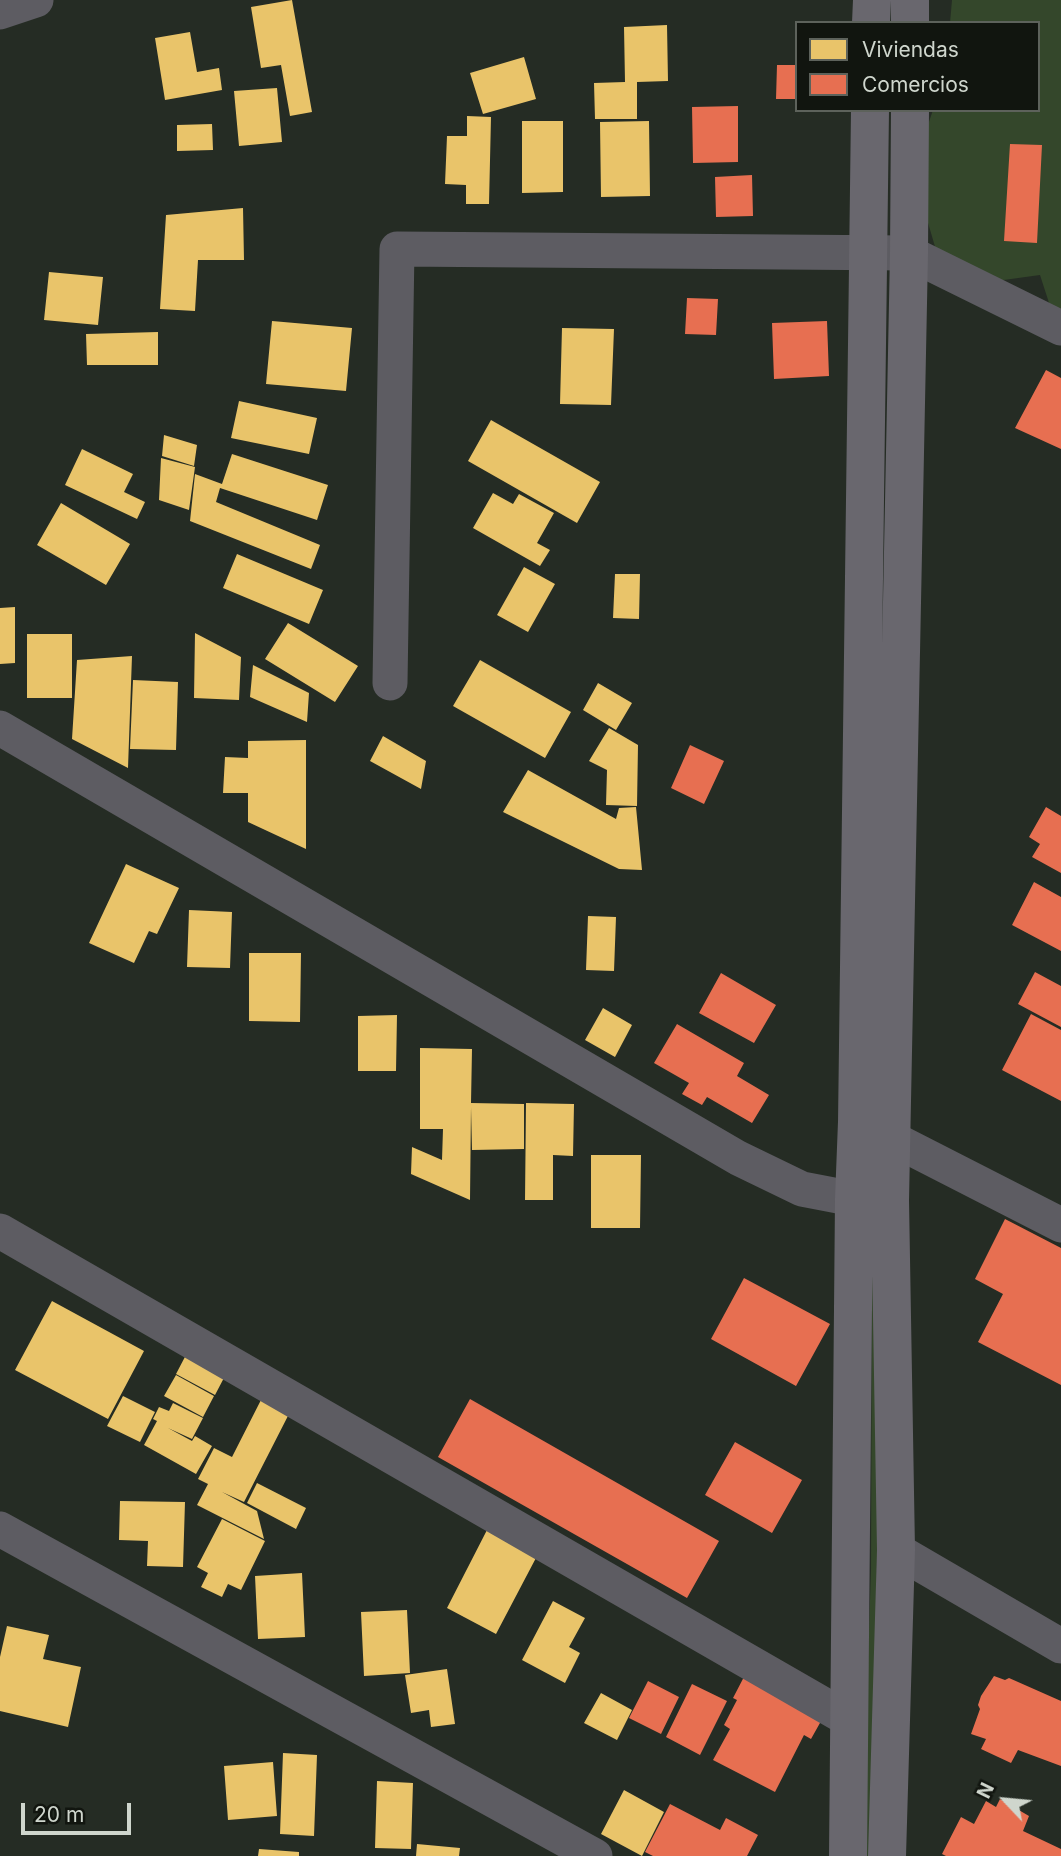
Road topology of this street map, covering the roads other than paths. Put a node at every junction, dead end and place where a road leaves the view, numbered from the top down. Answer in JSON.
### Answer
{"nodes":[{"id":1,"x":36,"y":0,"type":"edge"},
{"id":2,"x":872,"y":0,"type":"edge"},
{"id":3,"x":910,"y":0,"type":"edge"},
{"id":4,"x":0,"y":12,"type":"edge"},
{"id":5,"x":871,"y":21,"type":"edge"},
{"id":6,"x":910,"y":21,"type":"edge"},
{"id":7,"x":870,"y":112,"type":"edge"},
{"id":8,"x":910,"y":112,"type":"edge"},
{"id":9,"x":909,"y":253,"type":"junction"},
{"id":10,"x":868,"y":254,"type":"junction"},
{"id":11,"x":1061,"y":328,"type":"edge"},
{"id":12,"x":390,"y":683,"type":"dead end"},
{"id":13,"x":0,"y":728,"type":"edge"},
{"id":14,"x":893,"y":1139,"type":"junction"},
{"id":15,"x":872,"y":1200,"type":"junction"},
{"id":16,"x":1061,"y":1225,"type":"edge"},
{"id":17,"x":0,"y":1230,"type":"edge"},
{"id":18,"x":0,"y":1529,"type":"edge"},
{"id":19,"x":896,"y":1550,"type":"junction"},
{"id":20,"x":1061,"y":1646,"type":"edge"},
{"id":21,"x":850,"y":1720,"type":"junction"},
{"id":22,"x":595,"y":1856,"type":"edge"},
{"id":23,"x":848,"y":1856,"type":"edge"},
{"id":24,"x":887,"y":1856,"type":"edge"}],
"edges":[{"from":1,"to":4,"type":"street"},
{"from":2,"to":5,"type":"main road"},
{"from":3,"to":6,"type":"main road"},
{"from":7,"to":10,"type":"main road"},
{"from":8,"to":9,"type":"main road"},
{"from":9,"to":10,"type":"street"},
{"from":9,"to":11,"type":"street"},
{"from":9,"to":14,"type":"main road"},
{"from":10,"to":12,"type":"street"},
{"from":10,"to":15,"type":"main road"},
{"from":13,"to":15,"type":"street"},
{"from":14,"to":15,"type":"main road"},
{"from":14,"to":16,"type":"street"},
{"from":15,"to":19,"type":"main road"},
{"from":15,"to":21,"type":"main road"},
{"from":17,"to":21,"type":"street"},
{"from":18,"to":22,"type":"street"},
{"from":19,"to":20,"type":"street"},
{"from":19,"to":24,"type":"main road"},
{"from":21,"to":23,"type":"main road"}]}
